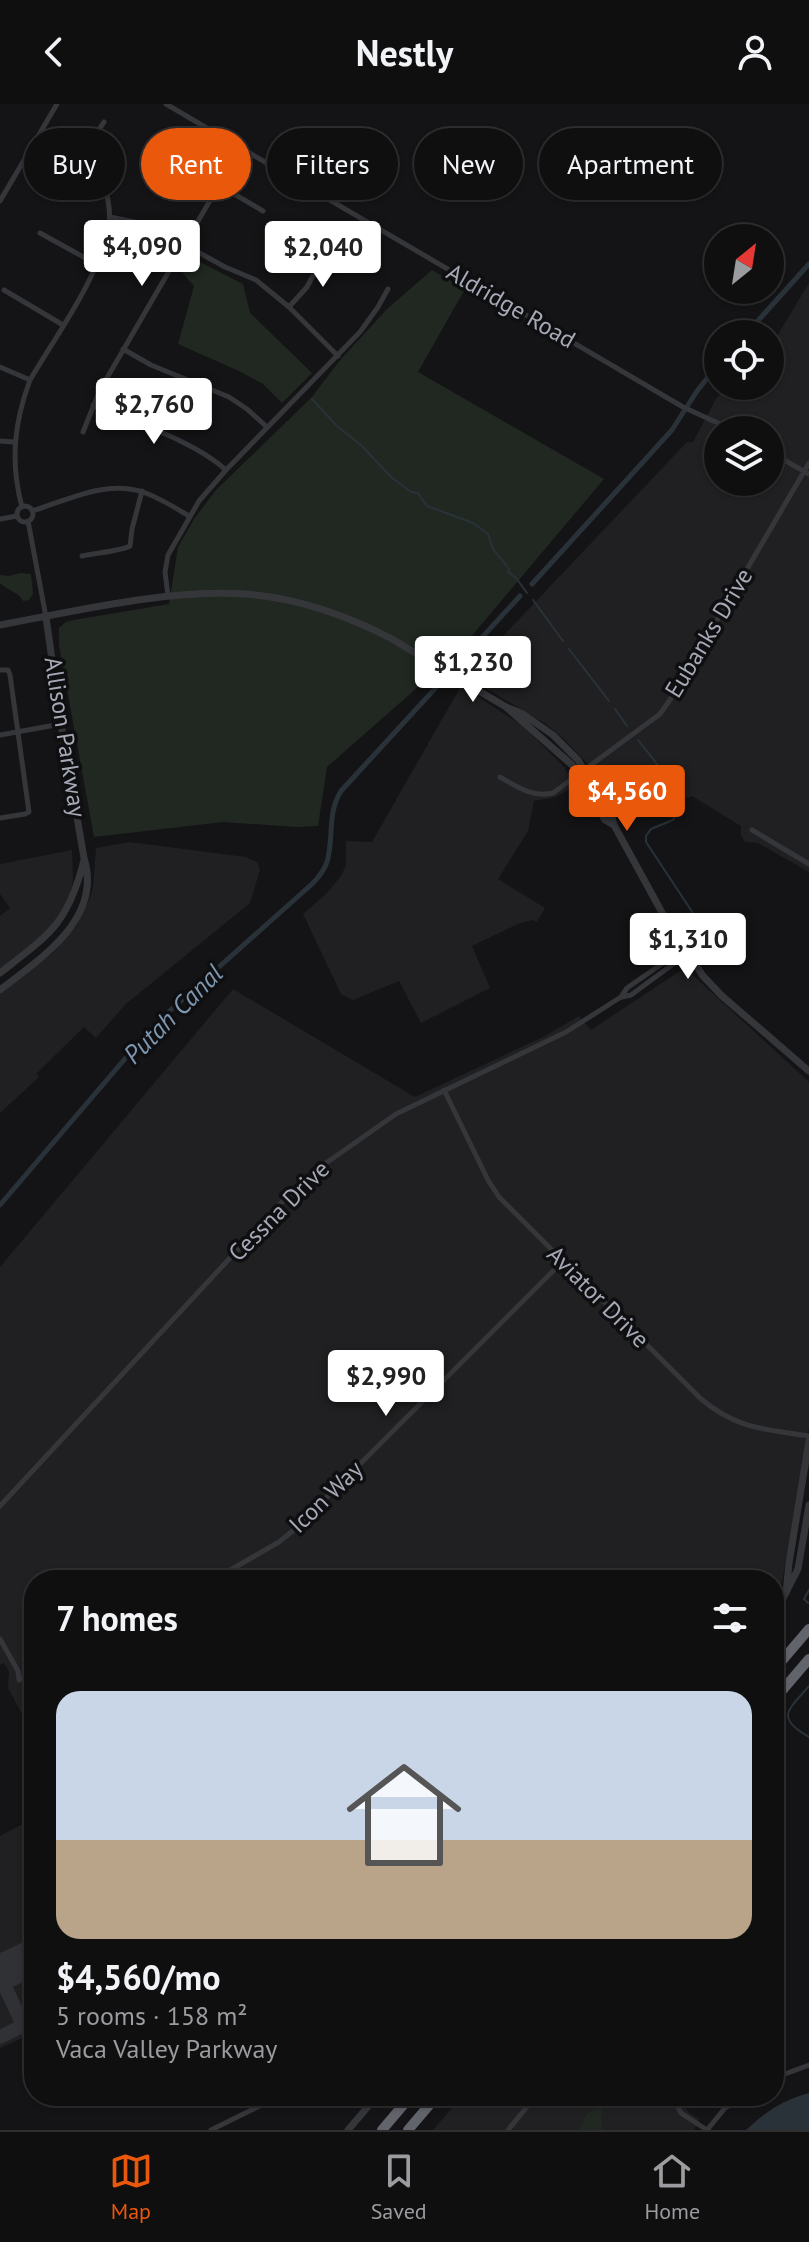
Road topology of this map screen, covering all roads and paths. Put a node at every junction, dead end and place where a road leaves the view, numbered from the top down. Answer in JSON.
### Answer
{"nodes":[{"id":1,"x":57,"y":104,"type":"edge"},
{"id":2,"x":166,"y":104,"type":"edge"},
{"id":3,"x":104,"y":122,"type":"dead end"},
{"id":4,"x":99,"y":128,"type":"edge"},
{"id":5,"x":107,"y":200,"type":"edge"},
{"id":6,"x":210,"y":200,"type":"edge"},
{"id":7,"x":244,"y":200,"type":"edge"},
{"id":8,"x":0,"y":201,"type":"edge"},
{"id":9,"x":263,"y":211,"type":"dead end"},
{"id":10,"x":110,"y":217,"type":"junction"},
{"id":11,"x":40,"y":233,"type":"dead end"},
{"id":12,"x":185,"y":244,"type":"junction"},
{"id":13,"x":326,"y":251,"type":"dead end"},
{"id":14,"x":98,"y":265,"type":"junction"},
{"id":15,"x":388,"y":289,"type":"dead end"},
{"id":16,"x":4,"y":290,"type":"dead end"},
{"id":17,"x":289,"y":307,"type":"junction"},
{"id":18,"x":63,"y":325,"type":"junction"},
{"id":19,"x":123,"y":349,"type":"junction"},
{"id":20,"x":338,"y":356,"type":"junction"},
{"id":21,"x":0,"y":367,"type":"edge"},
{"id":22,"x":30,"y":380,"type":"junction"},
{"id":23,"x":93,"y":405,"type":"junction"},
{"id":24,"x":704,"y":417,"type":"edge"},
{"id":25,"x":267,"y":427,"type":"junction"},
{"id":26,"x":83,"y":432,"type":"dead end"},
{"id":27,"x":0,"y":441,"type":"edge"},
{"id":28,"x":14,"y":442,"type":"junction"},
{"id":29,"x":784,"y":460,"type":"edge"},
{"id":30,"x":809,"y":463,"type":"edge"},
{"id":31,"x":226,"y":470,"type":"junction"},
{"id":32,"x":807,"y":473,"type":"edge"},
{"id":33,"x":142,"y":491,"type":"junction"},
{"id":34,"x":22,"y":507,"type":"junction"},
{"id":35,"x":32,"y":511,"type":"junction"},
{"id":36,"x":17,"y":516,"type":"junction"},
{"id":37,"x":189,"y":516,"type":"junction"},
{"id":38,"x":0,"y":519,"type":"edge"},
{"id":39,"x":28,"y":521,"type":"junction"},
{"id":40,"x":82,"y":556,"type":"dead end"},
{"id":41,"x":168,"y":597,"type":"junction"},
{"id":42,"x":46,"y":617,"type":"junction"},
{"id":43,"x":0,"y":625,"type":"edge"},
{"id":44,"x":0,"y":670,"type":"edge"},
{"id":45,"x":61,"y":724,"type":"junction"},
{"id":46,"x":18,"y":732,"type":"junction"},
{"id":47,"x":0,"y":735,"type":"edge"},
{"id":48,"x":582,"y":773,"type":"junction"},
{"id":49,"x":500,"y":777,"type":"dead end"},
{"id":50,"x":0,"y":818,"type":"edge"},
{"id":51,"x":752,"y":830,"type":"dead end"},
{"id":52,"x":84,"y":858,"type":"junction"},
{"id":53,"x":809,"y":864,"type":"edge"},
{"id":54,"x":686,"y":951,"type":"junction"},
{"id":55,"x":0,"y":973,"type":"edge"},
{"id":56,"x":0,"y":990,"type":"edge"},
{"id":57,"x":809,"y":1071,"type":"edge"},
{"id":58,"x":444,"y":1090,"type":"junction"},
{"id":59,"x":562,"y":1262,"type":"junction"},
{"id":60,"x":809,"y":1438,"type":"edge"},
{"id":61,"x":809,"y":1505,"type":"edge"},
{"id":62,"x":0,"y":1506,"type":"edge"},
{"id":63,"x":230,"y":1570,"type":"edge"},
{"id":64,"x":786,"y":1593,"type":"junction"},
{"id":65,"x":784,"y":1597,"type":"edge"},
{"id":66,"x":809,"y":1629,"type":"edge"},
{"id":67,"x":0,"y":1639,"type":"edge"},
{"id":68,"x":784,"y":1658,"type":"edge"},
{"id":69,"x":809,"y":1659,"type":"edge"},
{"id":70,"x":24,"y":1678,"type":"edge"},
{"id":71,"x":784,"y":1688,"type":"edge"},
{"id":72,"x":809,"y":2065,"type":"edge"},
{"id":73,"x":784,"y":2074,"type":"edge"},
{"id":74,"x":260,"y":2106,"type":"edge"},
{"id":75,"x":368,"y":2106,"type":"edge"},
{"id":76,"x":402,"y":2106,"type":"edge"},
{"id":77,"x":428,"y":2106,"type":"edge"},
{"id":78,"x":528,"y":2106,"type":"edge"},
{"id":79,"x":677,"y":2106,"type":"edge"},
{"id":80,"x":728,"y":2106,"type":"edge"},
{"id":81,"x":211,"y":2130,"type":"edge"},
{"id":82,"x":348,"y":2130,"type":"edge"},
{"id":83,"x":382,"y":2130,"type":"edge"},
{"id":84,"x":408,"y":2130,"type":"edge"},
{"id":85,"x":508,"y":2130,"type":"edge"},
{"id":86,"x":707,"y":2130,"type":"edge"}],
"edges":[{"from":1,"to":8,"type":"street"},
{"from":2,"to":24,"type":"street","name":"Aldridge Road"},
{"from":3,"to":4,"type":"street"},
{"from":5,"to":10,"type":"street"},
{"from":6,"to":12,"type":"street"},
{"from":7,"to":9,"type":"street"},
{"from":10,"to":12,"type":"street"},
{"from":10,"to":14,"type":"street"},
{"from":11,"to":14,"type":"street"},
{"from":12,"to":17,"type":"street"},
{"from":12,"to":19,"type":"street"},
{"from":13,"to":17,"type":"street"},
{"from":14,"to":18,"type":"street"},
{"from":15,"to":20,"type":"street"},
{"from":16,"to":18,"type":"street"},
{"from":17,"to":20,"type":"street"},
{"from":18,"to":22,"type":"street"},
{"from":19,"to":23,"type":"street"},
{"from":19,"to":25,"type":"street"},
{"from":20,"to":25,"type":"street"},
{"from":21,"to":22,"type":"street"},
{"from":22,"to":28,"type":"street"},
{"from":23,"to":26,"type":"street"},
{"from":23,"to":31,"type":"street"},
{"from":25,"to":31,"type":"street"},
{"from":27,"to":28,"type":"street"},
{"from":28,"to":34,"type":"street"},
{"from":29,"to":32,"type":"street"},
{"from":30,"to":32,"type":"street","name":"Eubanks Drive"},
{"from":31,"to":37,"type":"street"},
{"from":32,"to":48,"type":"street","name":"Eubanks Drive"},
{"from":33,"to":35,"type":"street"},
{"from":33,"to":37,"type":"street"},
{"from":33,"to":40,"type":"street"},
{"from":34,"to":35,"type":"street"},
{"from":34,"to":36,"type":"street"},
{"from":35,"to":39,"type":"street"},
{"from":36,"to":38,"type":"street"},
{"from":36,"to":39,"type":"street"},
{"from":37,"to":41,"type":"street"},
{"from":39,"to":42,"type":"street"},
{"from":41,"to":42,"type":"street"},
{"from":41,"to":48,"type":"street"},
{"from":42,"to":43,"type":"street"},
{"from":42,"to":45,"type":"street","name":"Allison Parkway"},
{"from":44,"to":46,"type":"street"},
{"from":45,"to":46,"type":"street"},
{"from":45,"to":52,"type":"street","name":"Allison Parkway"},
{"from":46,"to":47,"type":"street"},
{"from":46,"to":50,"type":"street"},
{"from":48,"to":49,"type":"street","name":"Eubanks Drive"},
{"from":48,"to":54,"type":"street"},
{"from":51,"to":53,"type":"street"},
{"from":52,"to":55,"type":"street","name":"Allison Parkway"},
{"from":52,"to":56,"type":"street","name":"Allison Parkway"},
{"from":54,"to":57,"type":"street"},
{"from":54,"to":58,"type":"street","name":"Cessna Drive"},
{"from":58,"to":59,"type":"street","name":"Aviator Drive"},
{"from":58,"to":62,"type":"street","name":"Cessna Drive"},
{"from":59,"to":60,"type":"street","name":"Aviator Drive"},
{"from":59,"to":63,"type":"street","name":"Icon Way"},
{"from":60,"to":64,"type":"street"},
{"from":61,"to":64,"type":"street"},
{"from":64,"to":65,"type":"street"},
{"from":66,"to":68,"type":"highway"},
{"from":67,"to":70,"type":"street"},
{"from":69,"to":71,"type":"highway"},
{"from":72,"to":73,"type":"street"},
{"from":74,"to":81,"type":"street"},
{"from":75,"to":82,"type":"street"},
{"from":76,"to":83,"type":"highway"},
{"from":77,"to":84,"type":"highway"},
{"from":78,"to":85,"type":"street"},
{"from":79,"to":86,"type":"street"},
{"from":80,"to":86,"type":"street"}]}
